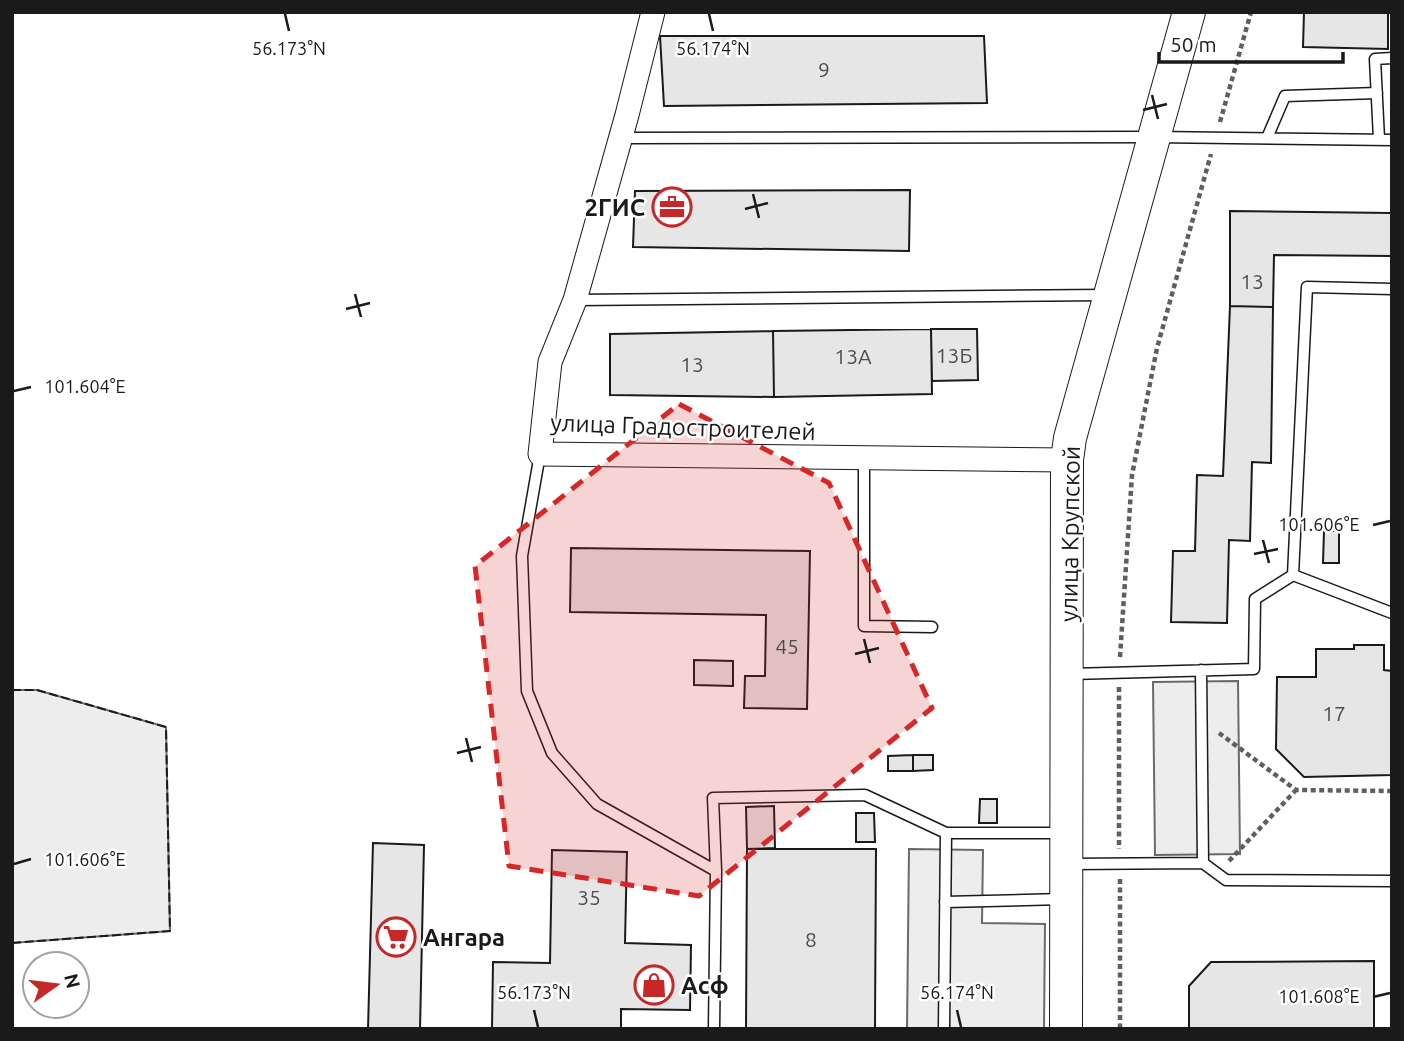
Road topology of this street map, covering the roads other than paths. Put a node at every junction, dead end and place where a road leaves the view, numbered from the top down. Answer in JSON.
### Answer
{"nodes":[{"id":1,"x":653,"y":12,"type":"edge"},
{"id":2,"x":1189,"y":12,"type":"edge"},
{"id":3,"x":1392,"y":58,"type":"edge"},
{"id":4,"x":1377,"y":93,"type":"junction"},
{"id":5,"x":1154,"y":137,"type":"junction"},
{"id":6,"x":621,"y":138,"type":"junction"},
{"id":7,"x":1267,"y":138,"type":"junction"},
{"id":8,"x":1380,"y":139,"type":"junction"},
{"id":9,"x":1392,"y":140,"type":"edge"},
{"id":10,"x":1392,"y":289,"type":"edge"},
{"id":11,"x":1110,"y":295,"type":"junction"},
{"id":12,"x":575,"y":300,"type":"junction"},
{"id":13,"x":540,"y":454,"type":"junction"},
{"id":14,"x":864,"y":458,"type":"junction"},
{"id":15,"x":1068,"y":460,"type":"junction"},
{"id":16,"x":1293,"y":575,"type":"junction"},
{"id":17,"x":1392,"y":613,"type":"edge"},
{"id":18,"x":932,"y":628,"type":"dead end"},
{"id":19,"x":1201,"y":670,"type":"junction"},
{"id":20,"x":1068,"y":674,"type":"junction"},
{"id":21,"x":946,"y":833,"type":"junction"},
{"id":22,"x":1066,"y":833,"type":"junction"},
{"id":23,"x":1203,"y":863,"type":"junction"},
{"id":24,"x":1066,"y":864,"type":"junction"},
{"id":25,"x":716,"y":872,"type":"junction"},
{"id":26,"x":1392,"y":881,"type":"edge"},
{"id":27,"x":1066,"y":899,"type":"junction"},
{"id":28,"x":945,"y":902,"type":"junction"},
{"id":29,"x":714,"y":1029,"type":"edge"},
{"id":30,"x":944,"y":1029,"type":"edge"},
{"id":31,"x":1066,"y":1029,"type":"edge"}],
"edges":[{"from":1,"to":6,"type":"street","name":"улица Градостроителей"},
{"from":2,"to":5,"type":"main road","name":"улица Крупской"},
{"from":3,"to":4,"type":"lane"},
{"from":4,"to":7,"type":"lane"},
{"from":4,"to":8,"type":"lane"},
{"from":5,"to":6,"type":"lane"},
{"from":5,"to":7,"type":"lane"},
{"from":5,"to":11,"type":"main road","name":"улица Крупской"},
{"from":6,"to":12,"type":"street","name":"улица Градостроителей"},
{"from":7,"to":8,"type":"lane"},
{"from":8,"to":9,"type":"lane"},
{"from":10,"to":16,"type":"lane"},
{"from":11,"to":12,"type":"lane"},
{"from":11,"to":15,"type":"main road","name":"улица Крупской"},
{"from":12,"to":13,"type":"street","name":"улица Градостроителей"},
{"from":13,"to":14,"type":"street","name":"улица Градостроителей"},
{"from":13,"to":25,"type":"lane"},
{"from":14,"to":15,"type":"street","name":"улица Градостроителей"},
{"from":14,"to":18,"type":"lane"},
{"from":15,"to":20,"type":"main road","name":"улица Крупской"},
{"from":16,"to":17,"type":"lane"},
{"from":16,"to":19,"type":"lane"},
{"from":19,"to":20,"type":"lane"},
{"from":19,"to":23,"type":"lane"},
{"from":20,"to":22,"type":"main road","name":"улица Крупской"},
{"from":21,"to":22,"type":"lane"},
{"from":21,"to":25,"type":"lane"},
{"from":21,"to":28,"type":"lane"},
{"from":22,"to":24,"type":"main road","name":"улица Крупской"},
{"from":23,"to":24,"type":"lane"},
{"from":23,"to":26,"type":"lane"},
{"from":24,"to":27,"type":"main road","name":"улица Крупской"},
{"from":25,"to":29,"type":"lane"},
{"from":27,"to":28,"type":"lane"},
{"from":27,"to":31,"type":"main road","name":"улица Крупской"},
{"from":28,"to":30,"type":"lane"}]}
